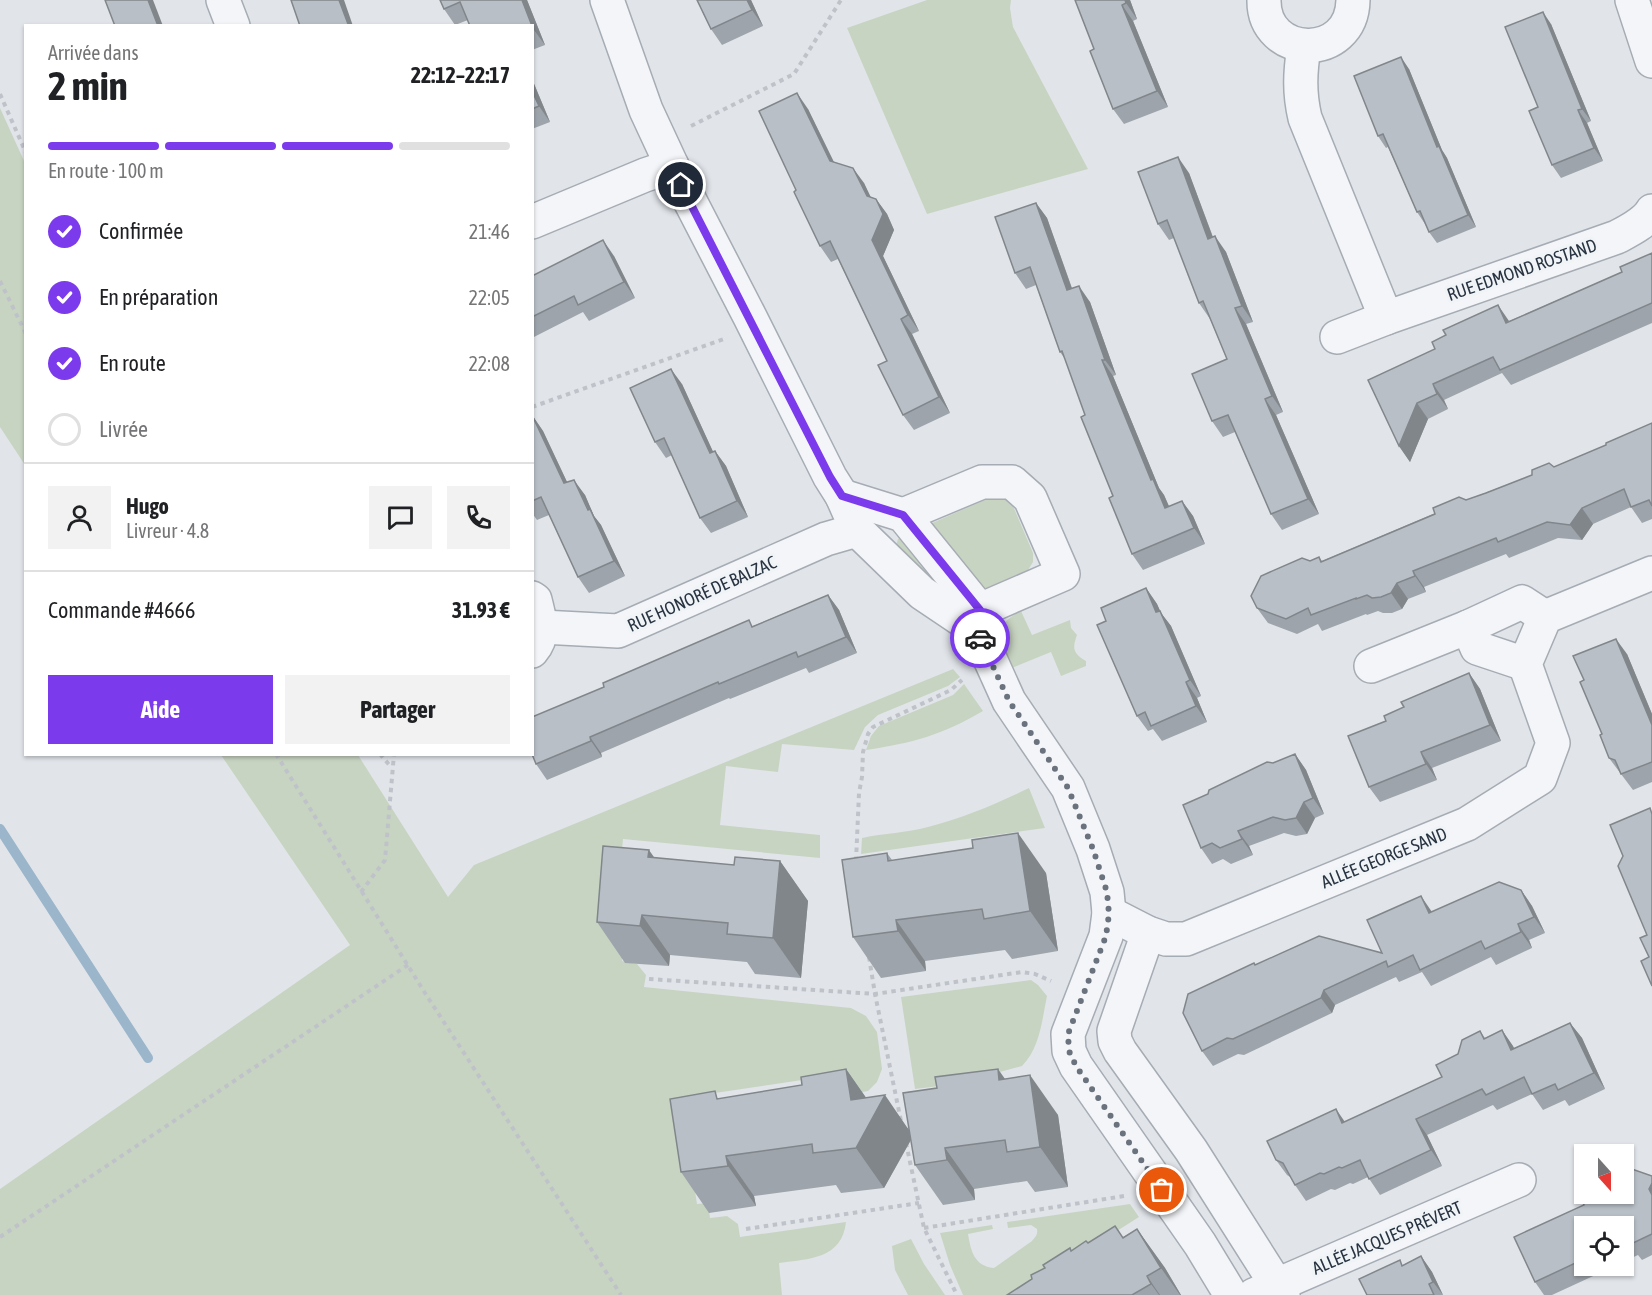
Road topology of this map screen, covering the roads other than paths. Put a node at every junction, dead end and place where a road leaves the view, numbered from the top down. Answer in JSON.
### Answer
{"nodes":[{"id":1,"x":223,"y":0,"type":"edge"},
{"id":2,"x":607,"y":0,"type":"edge"},
{"id":3,"x":1264,"y":0,"type":"edge"},
{"id":4,"x":1353,"y":0,"type":"edge"},
{"id":5,"x":1632,"y":0,"type":"edge"},
{"id":6,"x":232,"y":24,"type":"edge"},
{"id":7,"x":1304,"y":46,"type":"junction"},
{"id":8,"x":1652,"y":62,"type":"edge"},
{"id":9,"x":666,"y":154,"type":"junction"},
{"id":10,"x":1652,"y":211,"type":"edge"},
{"id":11,"x":534,"y":221,"type":"edge"},
{"id":12,"x":1386,"y":318,"type":"junction"},
{"id":13,"x":1337,"y":337,"type":"dead end"},
{"id":14,"x":842,"y":496,"type":"junction"},
{"id":15,"x":903,"y":515,"type":"junction"},
{"id":16,"x":857,"y":530,"type":"junction"},
{"id":17,"x":1652,"y":573,"type":"edge"},
{"id":18,"x":1545,"y":616,"type":"junction"},
{"id":19,"x":536,"y":625,"type":"edge"},
{"id":20,"x":1468,"y":627,"type":"junction"},
{"id":21,"x":981,"y":632,"type":"junction"},
{"id":22,"x":1525,"y":664,"type":"junction"},
{"id":23,"x":1371,"y":666,"type":"dead end"},
{"id":24,"x":1109,"y":914,"type":"junction"},
{"id":25,"x":1148,"y":933,"type":"junction"},
{"id":26,"x":1519,"y":1180,"type":"dead end"},
{"id":27,"x":1272,"y":1292,"type":"edge"},
{"id":28,"x":1231,"y":1295,"type":"edge"}],
"edges":[{"from":1,"to":6,"type":"street"},
{"from":2,"to":9,"type":"street"},
{"from":3,"to":7,"type":"street"},
{"from":4,"to":7,"type":"street"},
{"from":5,"to":8,"type":"street"},
{"from":7,"to":12,"type":"street"},
{"from":9,"to":11,"type":"street"},
{"from":9,"to":14,"type":"street"},
{"from":10,"to":12,"type":"street","name":"RUE EDMOND ROSTAND"},
{"from":12,"to":13,"type":"street","name":"RUE EDMOND ROSTAND"},
{"from":14,"to":15,"type":"street"},
{"from":14,"to":16,"type":"street"},
{"from":15,"to":21,"type":"street"},
{"from":15,"to":21,"type":"street"},
{"from":16,"to":19,"type":"street","name":"RUE HONORÉ DE BALZAC"},
{"from":16,"to":21,"type":"street"},
{"from":17,"to":18,"type":"street"},
{"from":18,"to":20,"type":"street"},
{"from":18,"to":22,"type":"street"},
{"from":20,"to":22,"type":"street"},
{"from":20,"to":23,"type":"street"},
{"from":21,"to":24,"type":"street"},
{"from":22,"to":25,"type":"street","name":"ALLÉE GEORGE SAND"},
{"from":24,"to":25,"type":"street","name":"ALLÉE GEORGE SAND"},
{"from":24,"to":28,"type":"street"},
{"from":25,"to":27,"type":"street"},
{"from":26,"to":27,"type":"street","name":"ALLÉE JACQUES PRÉVERT"}]}
